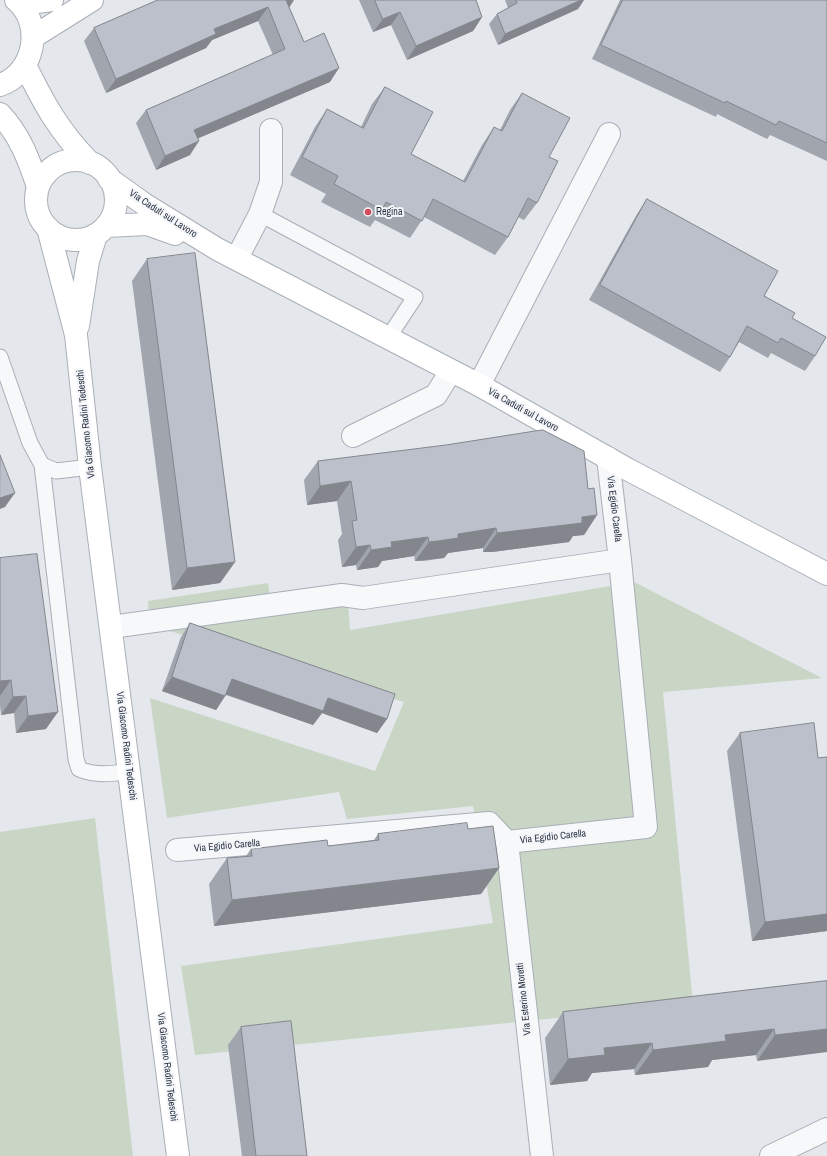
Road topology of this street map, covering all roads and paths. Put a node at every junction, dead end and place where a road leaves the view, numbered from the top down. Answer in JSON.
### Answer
{"nodes":[{"id":1,"x":52,"y":0,"type":"edge"},
{"id":2,"x":92,"y":0,"type":"edge"},
{"id":3,"x":19,"y":1,"type":"edge"},
{"id":4,"x":33,"y":37,"type":"junction"},
{"id":5,"x":25,"y":65,"type":"junction"},
{"id":6,"x":0,"y":85,"type":"edge"},
{"id":7,"x":0,"y":114,"type":"edge"},
{"id":8,"x":271,"y":130,"type":"dead end"},
{"id":9,"x":609,"y":134,"type":"dead end"},
{"id":10,"x":90,"y":163,"type":"junction"},
{"id":11,"x":110,"y":179,"type":"junction"},
{"id":12,"x":38,"y":187,"type":"junction"},
{"id":13,"x":260,"y":214,"type":"junction"},
{"id":14,"x":48,"y":228,"type":"junction"},
{"id":15,"x":101,"y":230,"type":"junction"},
{"id":16,"x":217,"y":249,"type":"junction"},
{"id":17,"x":236,"y":258,"type":"junction"},
{"id":18,"x":76,"y":335,"type":"junction"},
{"id":19,"x":388,"y":338,"type":"junction"},
{"id":20,"x":0,"y":357,"type":"edge"},
{"id":21,"x":451,"y":371,"type":"junction"},
{"id":22,"x":478,"y":386,"type":"junction"},
{"id":23,"x":353,"y":436,"type":"dead end"},
{"id":24,"x":608,"y":458,"type":"junction"},
{"id":25,"x":42,"y":465,"type":"junction"},
{"id":26,"x":90,"y":467,"type":"junction"},
{"id":27,"x":620,"y":560,"type":"junction"},
{"id":28,"x":827,"y":574,"type":"edge"},
{"id":29,"x":111,"y":627,"type":"junction"},
{"id":30,"x":129,"y":771,"type":"junction"},
{"id":31,"x":507,"y":842,"type":"junction"},
{"id":32,"x":177,"y":850,"type":"dead end"},
{"id":33,"x":827,"y":1129,"type":"edge"},
{"id":34,"x":792,"y":1151,"type":"edge"},
{"id":35,"x":178,"y":1156,"type":"edge"},
{"id":36,"x":542,"y":1156,"type":"edge"},
{"id":37,"x":771,"y":1156,"type":"edge"}],
"edges":[{"from":1,"to":3,"type":"main road"},
{"from":2,"to":4,"type":"main road"},
{"from":3,"to":4,"type":"main road"},
{"from":4,"to":5,"type":"main road"},
{"from":5,"to":6,"type":"main road"},
{"from":5,"to":10,"type":"main road"},
{"from":7,"to":12,"type":"main road"},
{"from":8,"to":13,"type":"street"},
{"from":9,"to":22,"type":"street"},
{"from":10,"to":11,"type":"main road"},
{"from":10,"to":12,"type":"main road"},
{"from":11,"to":15,"type":"main road"},
{"from":11,"to":16,"type":"main road","name":"Via Caduti sul Lavoro"},
{"from":12,"to":14,"type":"main road"},
{"from":13,"to":17,"type":"street"},
{"from":13,"to":19,"type":"lane"},
{"from":14,"to":15,"type":"main road"},
{"from":14,"to":18,"type":"main road","name":"Via Giacomo Radini Tedeschi"},
{"from":15,"to":16,"type":"main road","name":"Via Caduti sul Lavoro"},
{"from":15,"to":18,"type":"main road","name":"Via Giacomo Radini Tedeschi"},
{"from":16,"to":17,"type":"main road","name":"Via Caduti sul Lavoro"},
{"from":17,"to":19,"type":"main road","name":"Via Caduti sul Lavoro"},
{"from":18,"to":26,"type":"main road","name":"Via Giacomo Radini Tedeschi"},
{"from":19,"to":21,"type":"main road","name":"Via Caduti sul Lavoro"},
{"from":20,"to":25,"type":"lane"},
{"from":21,"to":22,"type":"main road","name":"Via Caduti sul Lavoro"},
{"from":21,"to":23,"type":"street"},
{"from":22,"to":24,"type":"main road","name":"Via Caduti sul Lavoro"},
{"from":24,"to":27,"type":"street","name":"Via Egidio Carella"},
{"from":24,"to":28,"type":"main road","name":"Via Caduti sul Lavoro"},
{"from":25,"to":26,"type":"lane"},
{"from":25,"to":30,"type":"lane"},
{"from":26,"to":29,"type":"main road","name":"Via Giacomo Radini Tedeschi"},
{"from":27,"to":29,"type":"street"},
{"from":27,"to":31,"type":"street","name":"Via Egidio Carella"},
{"from":29,"to":30,"type":"main road","name":"Via Giacomo Radini Tedeschi"},
{"from":30,"to":35,"type":"main road","name":"Via Giacomo Radini Tedeschi"},
{"from":31,"to":32,"type":"street","name":"Via Egidio Carella"},
{"from":31,"to":36,"type":"street","name":"Via Esterino Moretti"},
{"from":33,"to":34,"type":"street"},
{"from":34,"to":37,"type":"street"}]}
